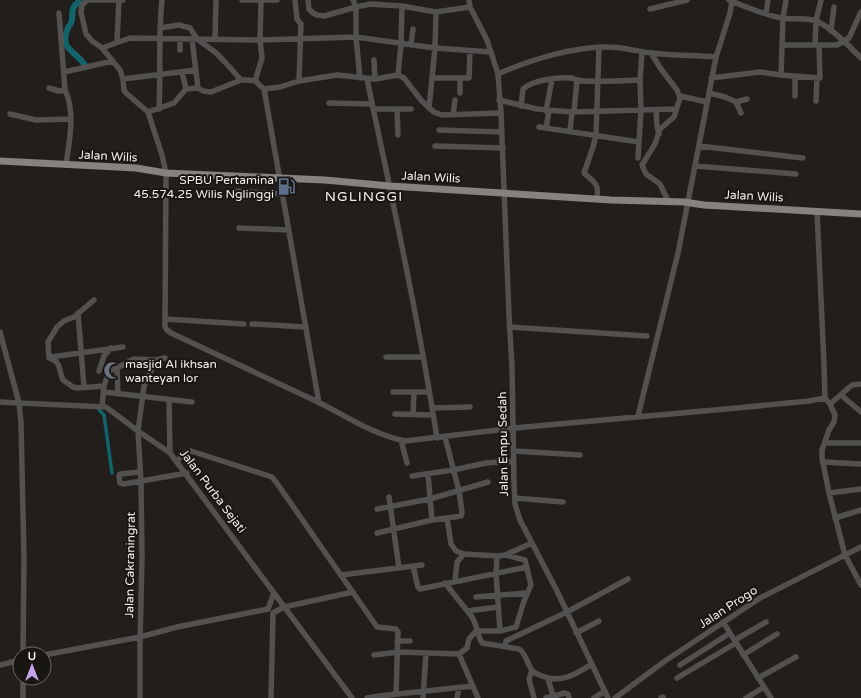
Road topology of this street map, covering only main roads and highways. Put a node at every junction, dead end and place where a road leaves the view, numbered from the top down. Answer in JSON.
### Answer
{"nodes":[{"id":1,"x":0,"y":161,"type":"edge"},
{"id":2,"x":861,"y":214,"type":"edge"}],
"edges":[{"from":1,"to":2,"type":"main road","name":"Jalan Wilis"}]}
